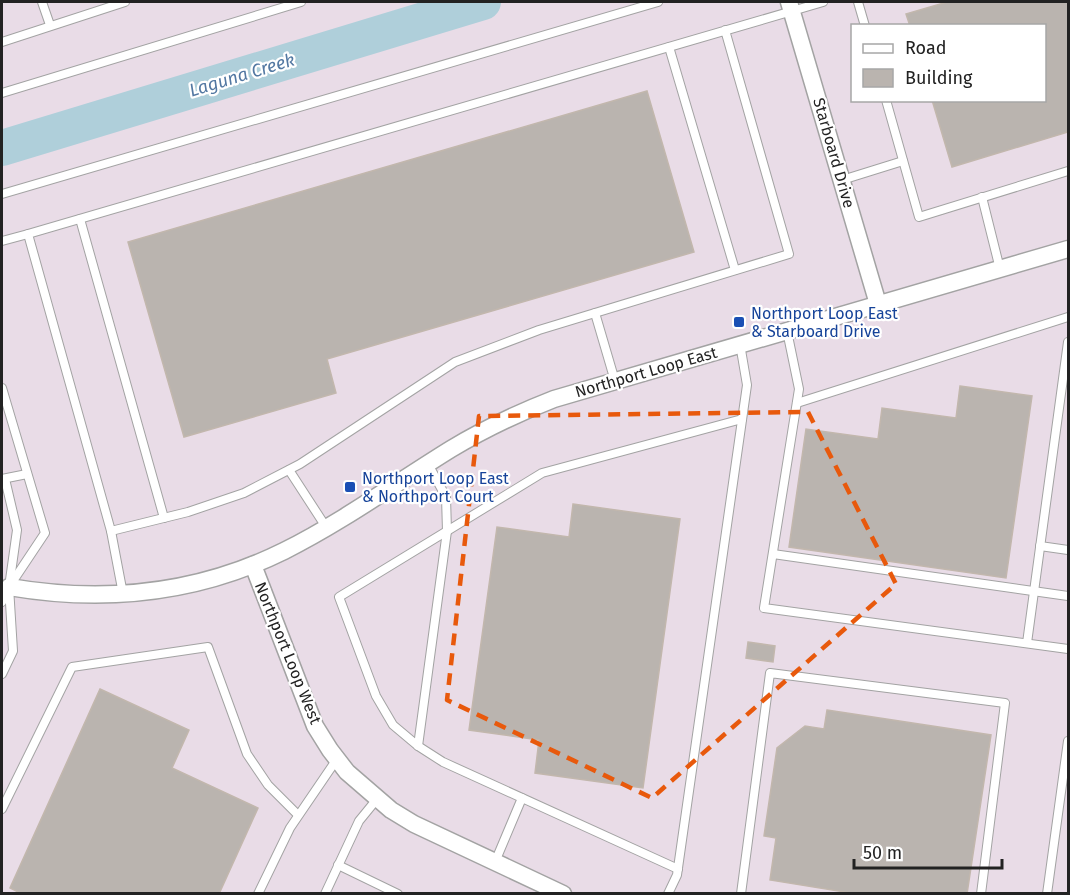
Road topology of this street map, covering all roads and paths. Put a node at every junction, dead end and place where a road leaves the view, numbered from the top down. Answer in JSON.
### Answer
{"nodes":[{"id":1,"x":42,"y":2,"type":"edge"},
{"id":2,"x":125,"y":2,"type":"edge"},
{"id":3,"x":301,"y":2,"type":"edge"},
{"id":4,"x":658,"y":2,"type":"edge"},
{"id":5,"x":823,"y":2,"type":"edge"},
{"id":6,"x":858,"y":2,"type":"edge"},
{"id":7,"x":791,"y":6,"type":"edge"},
{"id":8,"x":864,"y":24,"type":"edge"},
{"id":9,"x":50,"y":25,"type":"junction"},
{"id":10,"x":725,"y":30,"type":"junction"},
{"id":11,"x":2,"y":42,"type":"edge"},
{"id":12,"x":669,"y":47,"type":"junction"},
{"id":13,"x":2,"y":93,"type":"edge"},
{"id":14,"x":887,"y":102,"type":"edge"},
{"id":15,"x":903,"y":160,"type":"junction"},
{"id":16,"x":1068,"y":171,"type":"edge"},
{"id":17,"x":842,"y":180,"type":"junction"},
{"id":18,"x":2,"y":194,"type":"edge"},
{"id":19,"x":982,"y":197,"type":"junction"},
{"id":20,"x":80,"y":219,"type":"junction"},
{"id":21,"x":28,"y":234,"type":"junction"},
{"id":22,"x":2,"y":241,"type":"edge"},
{"id":23,"x":1068,"y":252,"type":"edge"},
{"id":24,"x":1000,"y":269,"type":"junction"},
{"id":25,"x":735,"y":270,"type":"junction"},
{"id":26,"x":878,"y":304,"type":"junction"},
{"id":27,"x":595,"y":313,"type":"junction"},
{"id":28,"x":1068,"y":317,"type":"edge"},
{"id":29,"x":787,"y":331,"type":"junction"},
{"id":30,"x":1068,"y":342,"type":"edge"},
{"id":31,"x":740,"y":344,"type":"junction"},
{"id":32,"x":615,"y":381,"type":"junction"},
{"id":33,"x":2,"y":388,"type":"edge"},
{"id":34,"x":797,"y":403,"type":"junction"},
{"id":35,"x":742,"y":418,"type":"junction"},
{"id":36,"x":428,"y":464,"type":"junction"},
{"id":37,"x":289,"y":470,"type":"junction"},
{"id":38,"x":27,"y":474,"type":"junction"},
{"id":39,"x":3,"y":479,"type":"edge"},
{"id":40,"x":164,"y":518,"type":"junction"},
{"id":41,"x":326,"y":527,"type":"junction"},
{"id":42,"x":111,"y":531,"type":"junction"},
{"id":43,"x":447,"y":531,"type":"junction"},
{"id":44,"x":1040,"y":546,"type":"junction"},
{"id":45,"x":1068,"y":550,"type":"edge"},
{"id":46,"x":773,"y":554,"type":"junction"},
{"id":47,"x":253,"y":565,"type":"junction"},
{"id":48,"x":1033,"y":591,"type":"junction"},
{"id":49,"x":123,"y":594,"type":"junction"},
{"id":50,"x":5,"y":595,"type":"edge"},
{"id":51,"x":1068,"y":596,"type":"edge"},
{"id":52,"x":1027,"y":643,"type":"junction"},
{"id":53,"x":1068,"y":649,"type":"edge"},
{"id":54,"x":2,"y":674,"type":"edge"},
{"id":55,"x":1068,"y":741,"type":"edge"},
{"id":56,"x":418,"y":746,"type":"junction"},
{"id":57,"x":336,"y":759,"type":"junction"},
{"id":58,"x":522,"y":798,"type":"junction"},
{"id":59,"x":377,"y":799,"type":"junction"},
{"id":60,"x":2,"y":809,"type":"edge"},
{"id":61,"x":298,"y":815,"type":"junction"},
{"id":62,"x":495,"y":862,"type":"junction"},
{"id":63,"x":338,"y":865,"type":"junction"},
{"id":64,"x":678,"y":869,"type":"junction"},
{"id":65,"x":258,"y":894,"type":"edge"},
{"id":66,"x":325,"y":894,"type":"edge"},
{"id":67,"x":398,"y":894,"type":"edge"},
{"id":68,"x":563,"y":894,"type":"edge"},
{"id":69,"x":668,"y":894,"type":"edge"},
{"id":70,"x":741,"y":894,"type":"edge"},
{"id":71,"x":981,"y":894,"type":"edge"},
{"id":72,"x":1047,"y":894,"type":"edge"}],
"edges":[{"from":1,"to":9,"type":"lane"},
{"from":2,"to":9,"type":"lane"},
{"from":3,"to":13,"type":"lane"},
{"from":4,"to":18,"type":"lane"},
{"from":5,"to":7,"type":"lane"},
{"from":6,"to":8,"type":"lane"},
{"from":7,"to":10,"type":"lane"},
{"from":7,"to":17,"type":"street","name":"Starboard Drive"},
{"from":9,"to":11,"type":"lane"},
{"from":10,"to":12,"type":"lane"},
{"from":10,"to":25,"type":"lane"},
{"from":12,"to":20,"type":"lane"},
{"from":12,"to":25,"type":"lane"},
{"from":14,"to":15,"type":"lane"},
{"from":15,"to":17,"type":"lane"},
{"from":15,"to":19,"type":"lane"},
{"from":16,"to":19,"type":"lane"},
{"from":17,"to":26,"type":"street","name":"Starboard Drive"},
{"from":19,"to":24,"type":"lane"},
{"from":20,"to":21,"type":"lane"},
{"from":20,"to":40,"type":"lane"},
{"from":21,"to":22,"type":"lane"},
{"from":21,"to":42,"type":"lane"},
{"from":23,"to":24,"type":"street","name":"Northport Loop East"},
{"from":24,"to":26,"type":"street","name":"Northport Loop East"},
{"from":25,"to":27,"type":"lane"},
{"from":26,"to":29,"type":"street","name":"Northport Loop East"},
{"from":27,"to":32,"type":"lane"},
{"from":27,"to":37,"type":"lane"},
{"from":28,"to":34,"type":"lane"},
{"from":29,"to":31,"type":"street","name":"Northport Loop East"},
{"from":29,"to":34,"type":"lane"},
{"from":30,"to":44,"type":"lane"},
{"from":31,"to":32,"type":"street","name":"Northport Loop East"},
{"from":31,"to":35,"type":"lane"},
{"from":32,"to":36,"type":"street","name":"Northport Loop East"},
{"from":33,"to":38,"type":"lane"},
{"from":34,"to":46,"type":"lane"},
{"from":35,"to":43,"type":"lane"},
{"from":35,"to":64,"type":"lane"},
{"from":36,"to":41,"type":"street","name":"Northport Loop East"},
{"from":36,"to":43,"type":"lane"},
{"from":37,"to":40,"type":"lane"},
{"from":37,"to":41,"type":"lane"},
{"from":38,"to":39,"type":"lane"},
{"from":38,"to":50,"type":"lane"},
{"from":39,"to":50,"type":"lane"},
{"from":40,"to":42,"type":"lane"},
{"from":41,"to":47,"type":"street","name":"Northport Loop East"},
{"from":42,"to":49,"type":"lane"},
{"from":43,"to":56,"type":"lane"},
{"from":43,"to":56,"type":"lane"},
{"from":44,"to":45,"type":"lane"},
{"from":44,"to":48,"type":"lane"},
{"from":46,"to":48,"type":"lane"},
{"from":46,"to":52,"type":"lane"},
{"from":47,"to":49,"type":"street","name":"Northport Loop East"},
{"from":47,"to":57,"type":"street","name":"Northport Loop West"},
{"from":48,"to":51,"type":"lane"},
{"from":48,"to":52,"type":"lane"},
{"from":49,"to":50,"type":"street","name":"Northport Loop East"},
{"from":50,"to":54,"type":"lane"},
{"from":52,"to":53,"type":"lane"},
{"from":55,"to":72,"type":"lane"},
{"from":56,"to":58,"type":"lane"},
{"from":57,"to":59,"type":"street","name":"Northport Loop West"},
{"from":57,"to":61,"type":"lane"},
{"from":58,"to":62,"type":"lane"},
{"from":58,"to":64,"type":"lane"},
{"from":59,"to":62,"type":"street","name":"Northport Loop West"},
{"from":59,"to":63,"type":"lane"},
{"from":60,"to":61,"type":"lane"},
{"from":61,"to":65,"type":"lane"},
{"from":62,"to":68,"type":"street","name":"Northport Loop West"},
{"from":63,"to":66,"type":"lane"},
{"from":63,"to":67,"type":"lane"},
{"from":64,"to":69,"type":"lane"},
{"from":70,"to":71,"type":"lane"}]}
